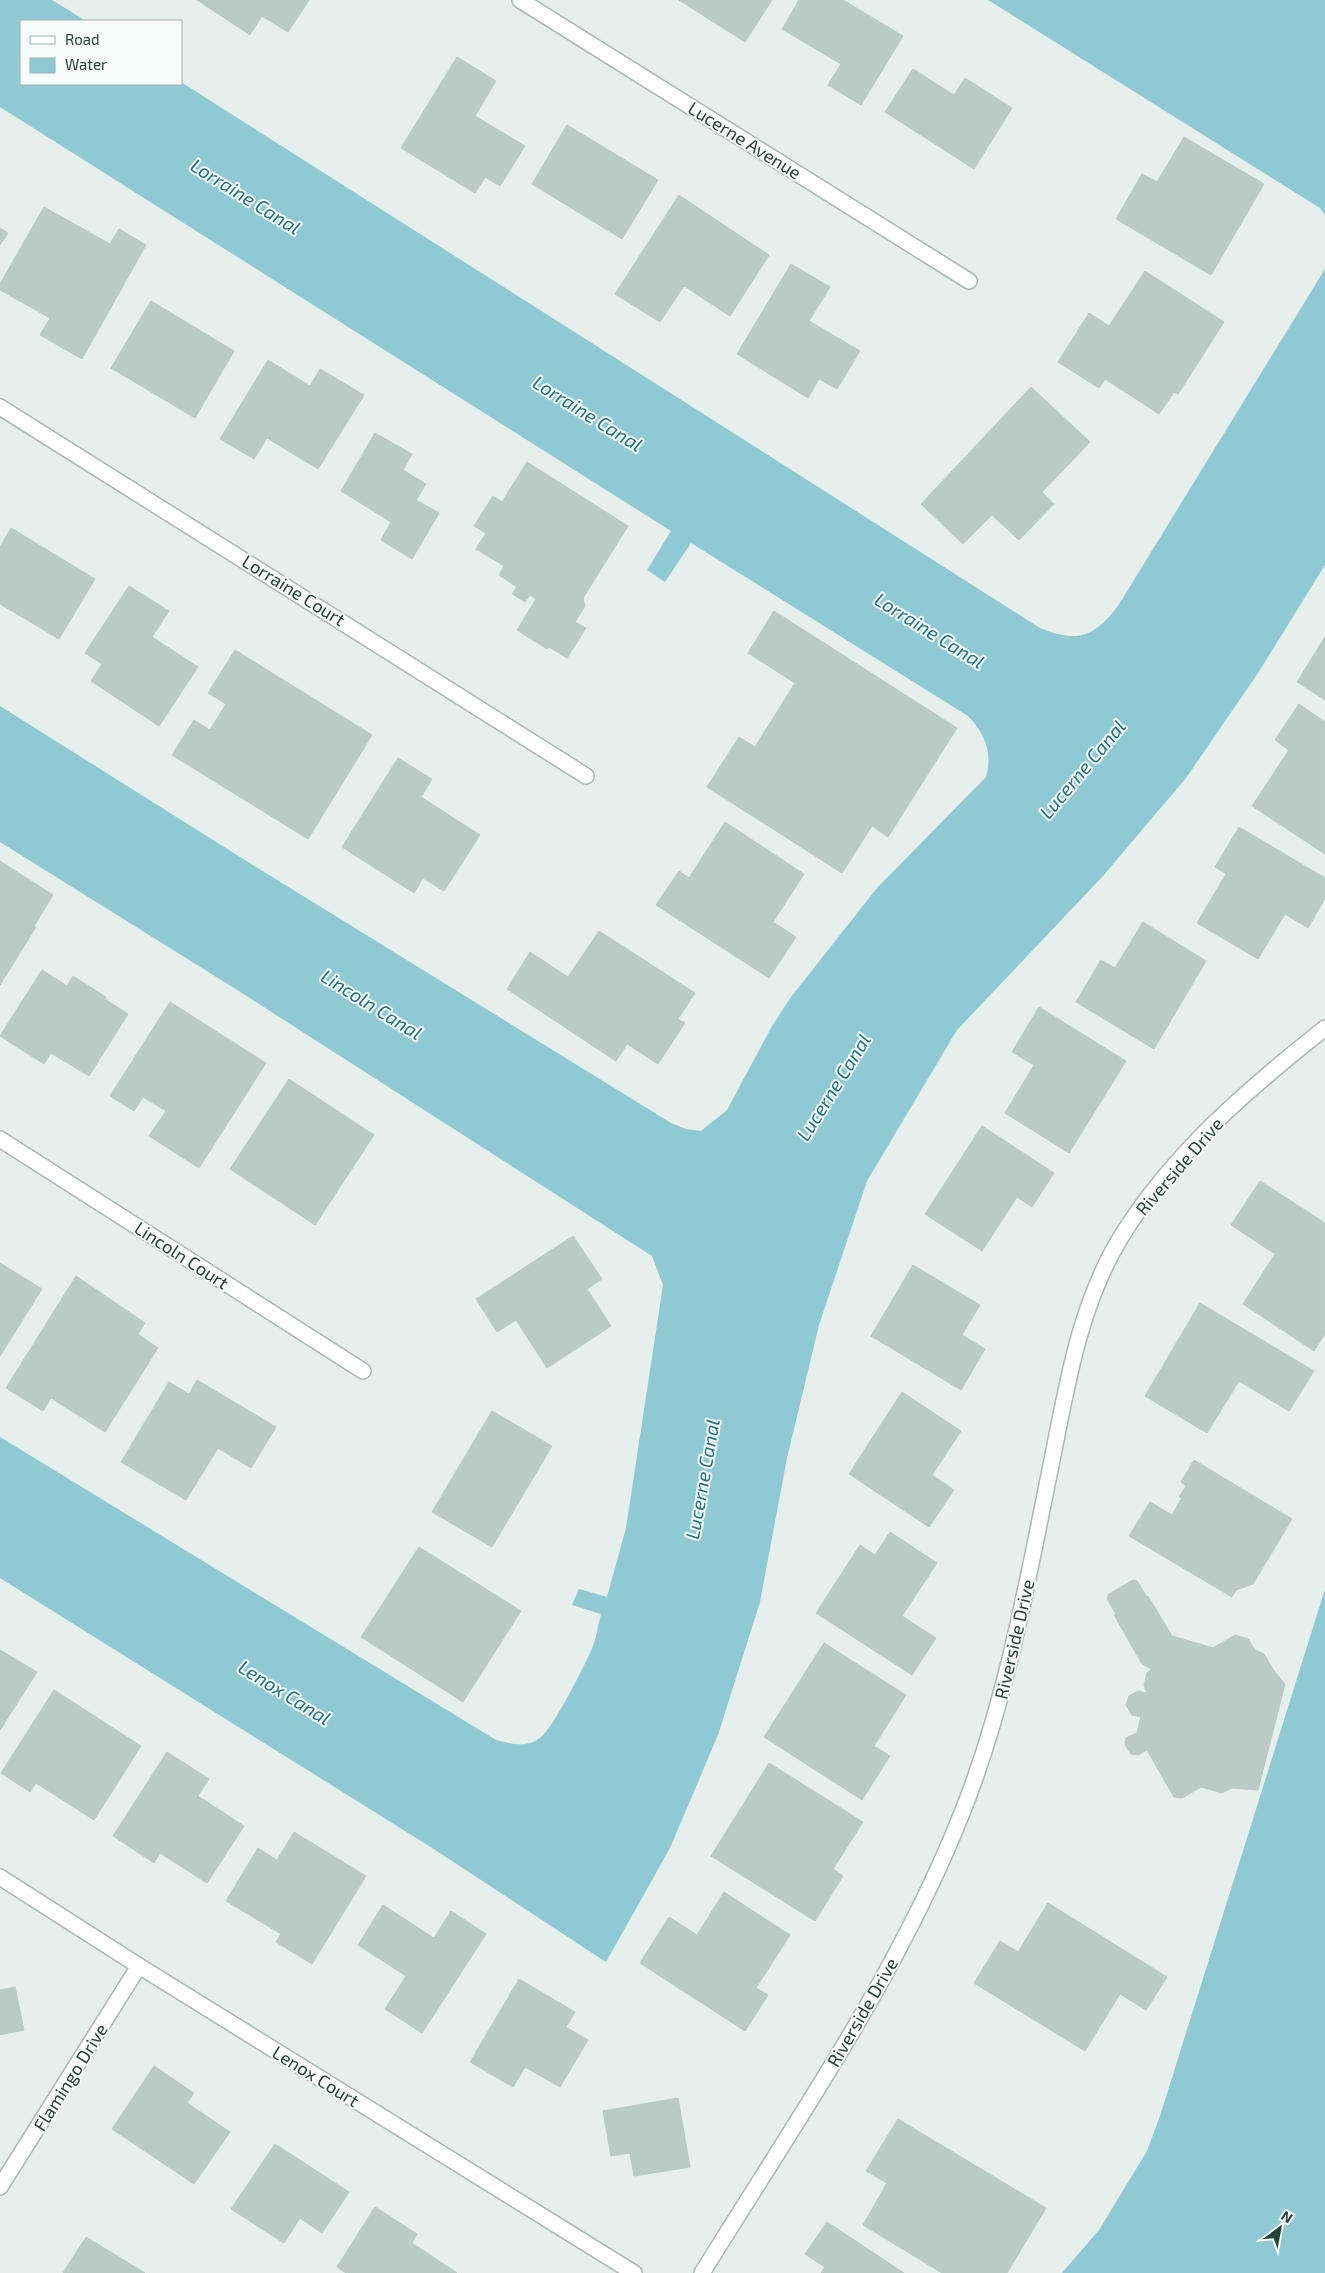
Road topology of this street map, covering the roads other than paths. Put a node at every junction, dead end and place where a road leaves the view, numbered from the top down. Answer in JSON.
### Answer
{"nodes":[{"id":1,"x":520,"y":0,"type":"edge"},
{"id":2,"x":970,"y":281,"type":"dead end"},
{"id":3,"x":0,"y":407,"type":"edge"},
{"id":4,"x":586,"y":776,"type":"dead end"},
{"id":5,"x":1325,"y":1028,"type":"edge"},
{"id":6,"x":0,"y":1139,"type":"edge"},
{"id":7,"x":363,"y":1371,"type":"dead end"},
{"id":8,"x":0,"y":1877,"type":"edge"},
{"id":9,"x":139,"y":1966,"type":"junction"},
{"id":10,"x":0,"y":2187,"type":"edge"},
{"id":11,"x":634,"y":2273,"type":"edge"},
{"id":12,"x":702,"y":2273,"type":"edge"}],
"edges":[{"from":1,"to":2,"type":"street","name":"Lucerne Avenue"},
{"from":3,"to":4,"type":"street","name":"Lorraine Court"},
{"from":5,"to":12,"type":"street","name":"Riverside Drive"},
{"from":6,"to":7,"type":"street","name":"Lincoln Court"},
{"from":8,"to":9,"type":"street","name":"Lenox Court"},
{"from":9,"to":10,"type":"street","name":"Flamingo Drive"},
{"from":9,"to":11,"type":"street","name":"Lenox Court"}]}
